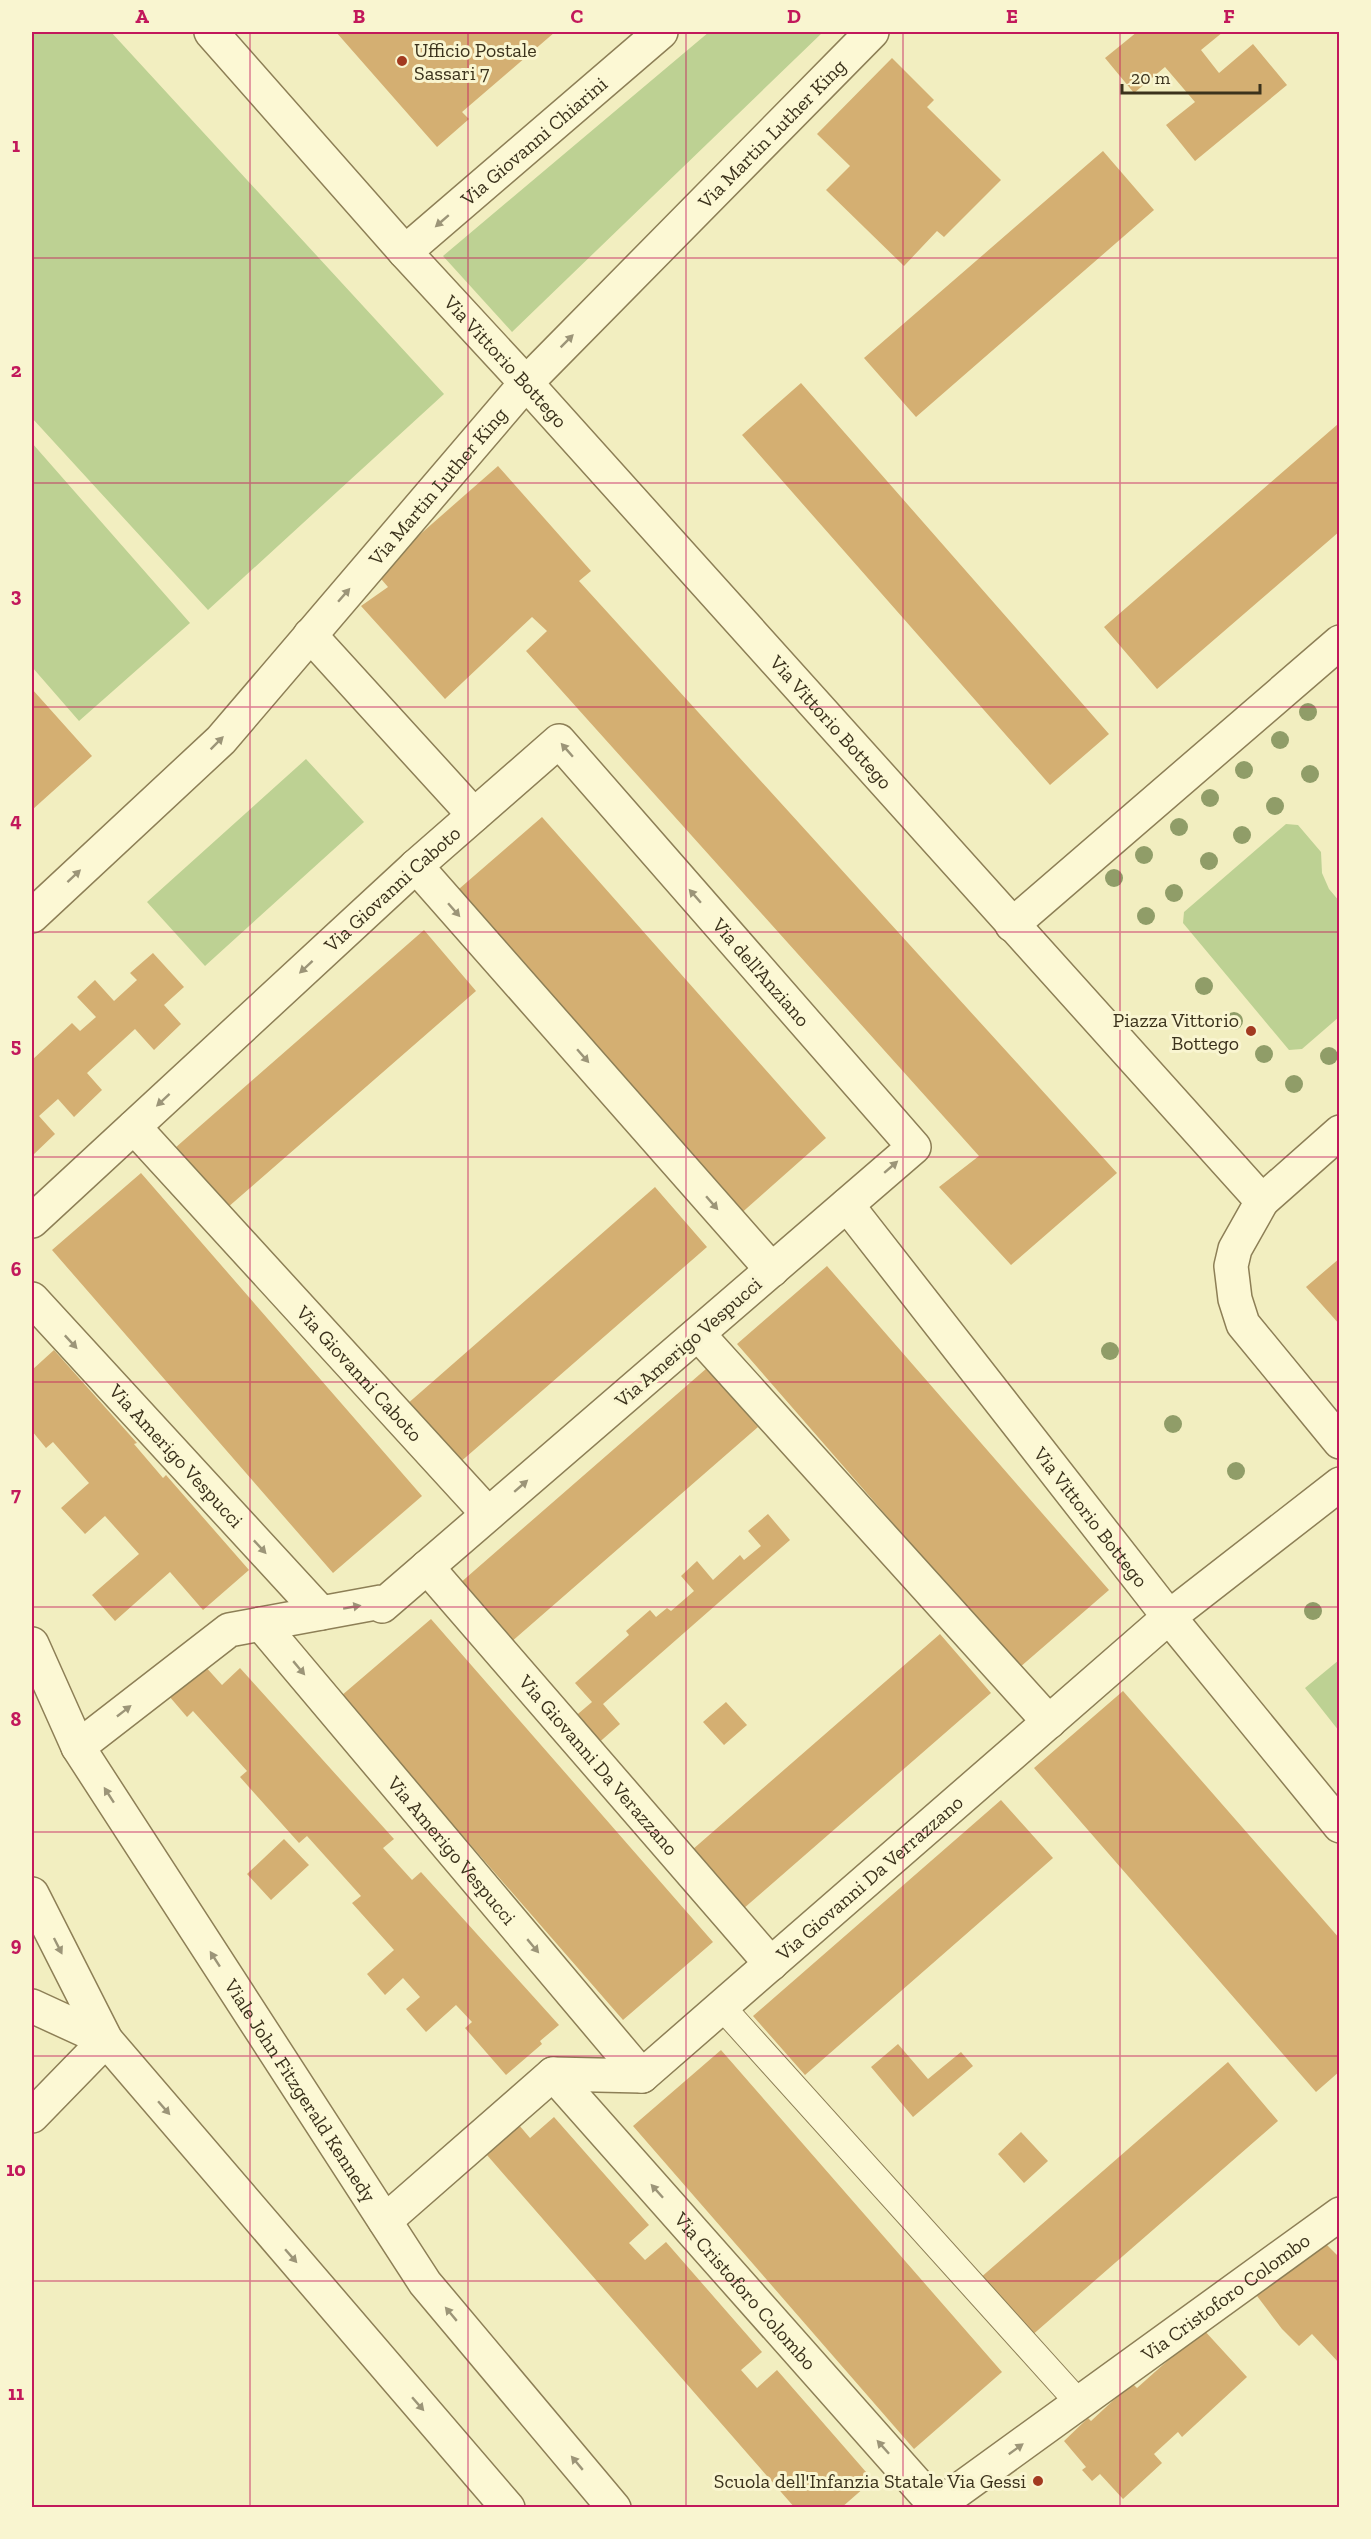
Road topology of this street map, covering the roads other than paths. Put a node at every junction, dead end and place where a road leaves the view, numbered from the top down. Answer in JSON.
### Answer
{"nodes":[{"id":1,"x":211,"y":32,"type":"edge"},
{"id":2,"x":661,"y":32,"type":"edge"},
{"id":3,"x":872,"y":32,"type":"edge"},
{"id":4,"x":405,"y":252,"type":"junction"},
{"id":5,"x":526,"y":383,"type":"junction"},
{"id":6,"x":310,"y":635,"type":"junction"},
{"id":7,"x":1340,"y":642,"type":"edge"},
{"id":8,"x":474,"y":815,"type":"junction"},
{"id":9,"x":416,"y":866,"type":"junction"},
{"id":10,"x":32,"y":916,"type":"edge"},
{"id":11,"x":1012,"y":925,"type":"junction"},
{"id":12,"x":134,"y":1127,"type":"junction"},
{"id":13,"x":1340,"y":1132,"type":"edge"},
{"id":14,"x":1262,"y":1201,"type":"junction"},
{"id":15,"x":847,"y":1205,"type":"junction"},
{"id":16,"x":32,"y":1221,"type":"edge"},
{"id":17,"x":772,"y":1270,"type":"junction"},
{"id":18,"x":32,"y":1299,"type":"edge"},
{"id":19,"x":698,"y":1334,"type":"junction"},
{"id":20,"x":1340,"y":1442,"type":"edge"},
{"id":21,"x":1340,"y":1484,"type":"edge"},
{"id":22,"x":488,"y":1514,"type":"junction"},
{"id":23,"x":427,"y":1566,"type":"junction"},
{"id":24,"x":321,"y":1613,"type":"junction"},
{"id":25,"x":1169,"y":1617,"type":"junction"},
{"id":26,"x":261,"y":1624,"type":"junction"},
{"id":27,"x":32,"y":1644,"type":"edge"},
{"id":28,"x":1049,"y":1722,"type":"junction"},
{"id":29,"x":78,"y":1747,"type":"junction"},
{"id":30,"x":1340,"y":1826,"type":"edge"},
{"id":31,"x":32,"y":1894,"type":"edge"},
{"id":32,"x":771,"y":1964,"type":"junction"},
{"id":33,"x":32,"y":2006,"type":"edge"},
{"id":34,"x":722,"y":2007,"type":"junction"},
{"id":35,"x":106,"y":2040,"type":"junction"},
{"id":36,"x":553,"y":2074,"type":"junction"},
{"id":37,"x":642,"y":2076,"type":"junction"},
{"id":38,"x":32,"y":2116,"type":"edge"},
{"id":39,"x":1340,"y":2214,"type":"edge"},
{"id":40,"x":385,"y":2221,"type":"junction"},
{"id":41,"x":1079,"y":2403,"type":"junction"},
{"id":42,"x":935,"y":2507,"type":"edge"},
{"id":43,"x":508,"y":2508,"type":"edge"},
{"id":44,"x":614,"y":2508,"type":"edge"}],
"edges":[{"from":1,"to":4,"type":"street","name":"Via Vittorio Bottego"},
{"from":2,"to":4,"type":"street","name":"Via Giovanni Chiarini","one_way":true},
{"from":5,"to":3,"type":"street","name":"Via Martin Luther King","one_way":true},
{"from":4,"to":5,"type":"street","name":"Via Vittorio Bottego"},
{"from":6,"to":5,"type":"street","name":"Via Martin Luther King","one_way":true},
{"from":5,"to":11,"type":"street","name":"Via Vittorio Bottego"},
{"from":6,"to":8,"type":"street","name":"Via Giovanni Caboto"},
{"from":10,"to":6,"type":"street","name":"Via Martin Luther King","one_way":true},
{"from":7,"to":11,"type":"street"},
{"from":8,"to":9,"type":"street","name":"Via Giovanni Caboto"},
{"from":15,"to":8,"type":"street","name":"Via dell'Anziano","one_way":true},
{"from":9,"to":12,"type":"street","name":"Via Giovanni Caboto","one_way":true},
{"from":9,"to":17,"type":"street","name":"Via Amerigo Vespucci","one_way":true},
{"from":11,"to":14,"type":"street","name":"Via Vittorio Bottego"},
{"from":12,"to":16,"type":"street","name":"Via Giovanni Caboto"},
{"from":12,"to":22,"type":"street","name":"Via Giovanni Caboto"},
{"from":13,"to":14,"type":"street"},
{"from":14,"to":20,"type":"street"},
{"from":15,"to":17,"type":"street","name":"Via dell'Anziano"},
{"from":15,"to":25,"type":"street","name":"Via Vittorio Bottego"},
{"from":17,"to":19,"type":"street","name":"Via Amerigo Vespucci"},
{"from":18,"to":24,"type":"street","name":"Via Amerigo Vespucci","one_way":true},
{"from":22,"to":19,"type":"street","name":"Via Amerigo Vespucci","one_way":true},
{"from":19,"to":28,"type":"street"},
{"from":21,"to":25,"type":"street","name":"Via Giovanni Da Verrazzano"},
{"from":22,"to":23,"type":"street","name":"Via Amerigo Vespucci"},
{"from":24,"to":23,"type":"street","name":"Via Amerigo Vespucci","one_way":true},
{"from":23,"to":32,"type":"street","name":"Via Giovanni Da Verazzano"},
{"from":24,"to":26,"type":"street","name":"Via Amerigo Vespucci"},
{"from":25,"to":28,"type":"street","name":"Via Giovanni Da Verrazzano"},
{"from":25,"to":30,"type":"street","name":"Via Vittorio Bottego"},
{"from":29,"to":26,"type":"street","name":"Via Amerigo Vespucci","one_way":true},
{"from":26,"to":37,"type":"street","name":"Via Amerigo Vespucci","one_way":true},
{"from":27,"to":29,"type":"street","name":"Viale John Fitzgerald Kennedy"},
{"from":28,"to":32,"type":"street","name":"Via Giovanni Da Verrazzano"},
{"from":40,"to":29,"type":"street","name":"Viale John Fitzgerald Kennedy","one_way":true},
{"from":31,"to":35,"type":"street","one_way":true},
{"from":32,"to":34,"type":"street","name":"Via Giovanni Da Verrazzano"},
{"from":33,"to":35,"type":"street"},
{"from":34,"to":37,"type":"street","name":"Via Giovanni Da Verrazzano"},
{"from":34,"to":41,"type":"lane"},
{"from":35,"to":38,"type":"street"},
{"from":35,"to":43,"type":"street","one_way":true},
{"from":36,"to":37,"type":"street"},
{"from":36,"to":40,"type":"street"},
{"from":42,"to":36,"type":"street","name":"Via Cristoforo Colombo","one_way":true},
{"from":39,"to":41,"type":"street","name":"Via Cristoforo Colombo"},
{"from":44,"to":40,"type":"street","name":"Viale John Fitzgerald Kennedy","one_way":true},
{"from":42,"to":41,"type":"street","name":"Via Cristoforo Colombo","one_way":true}]}
